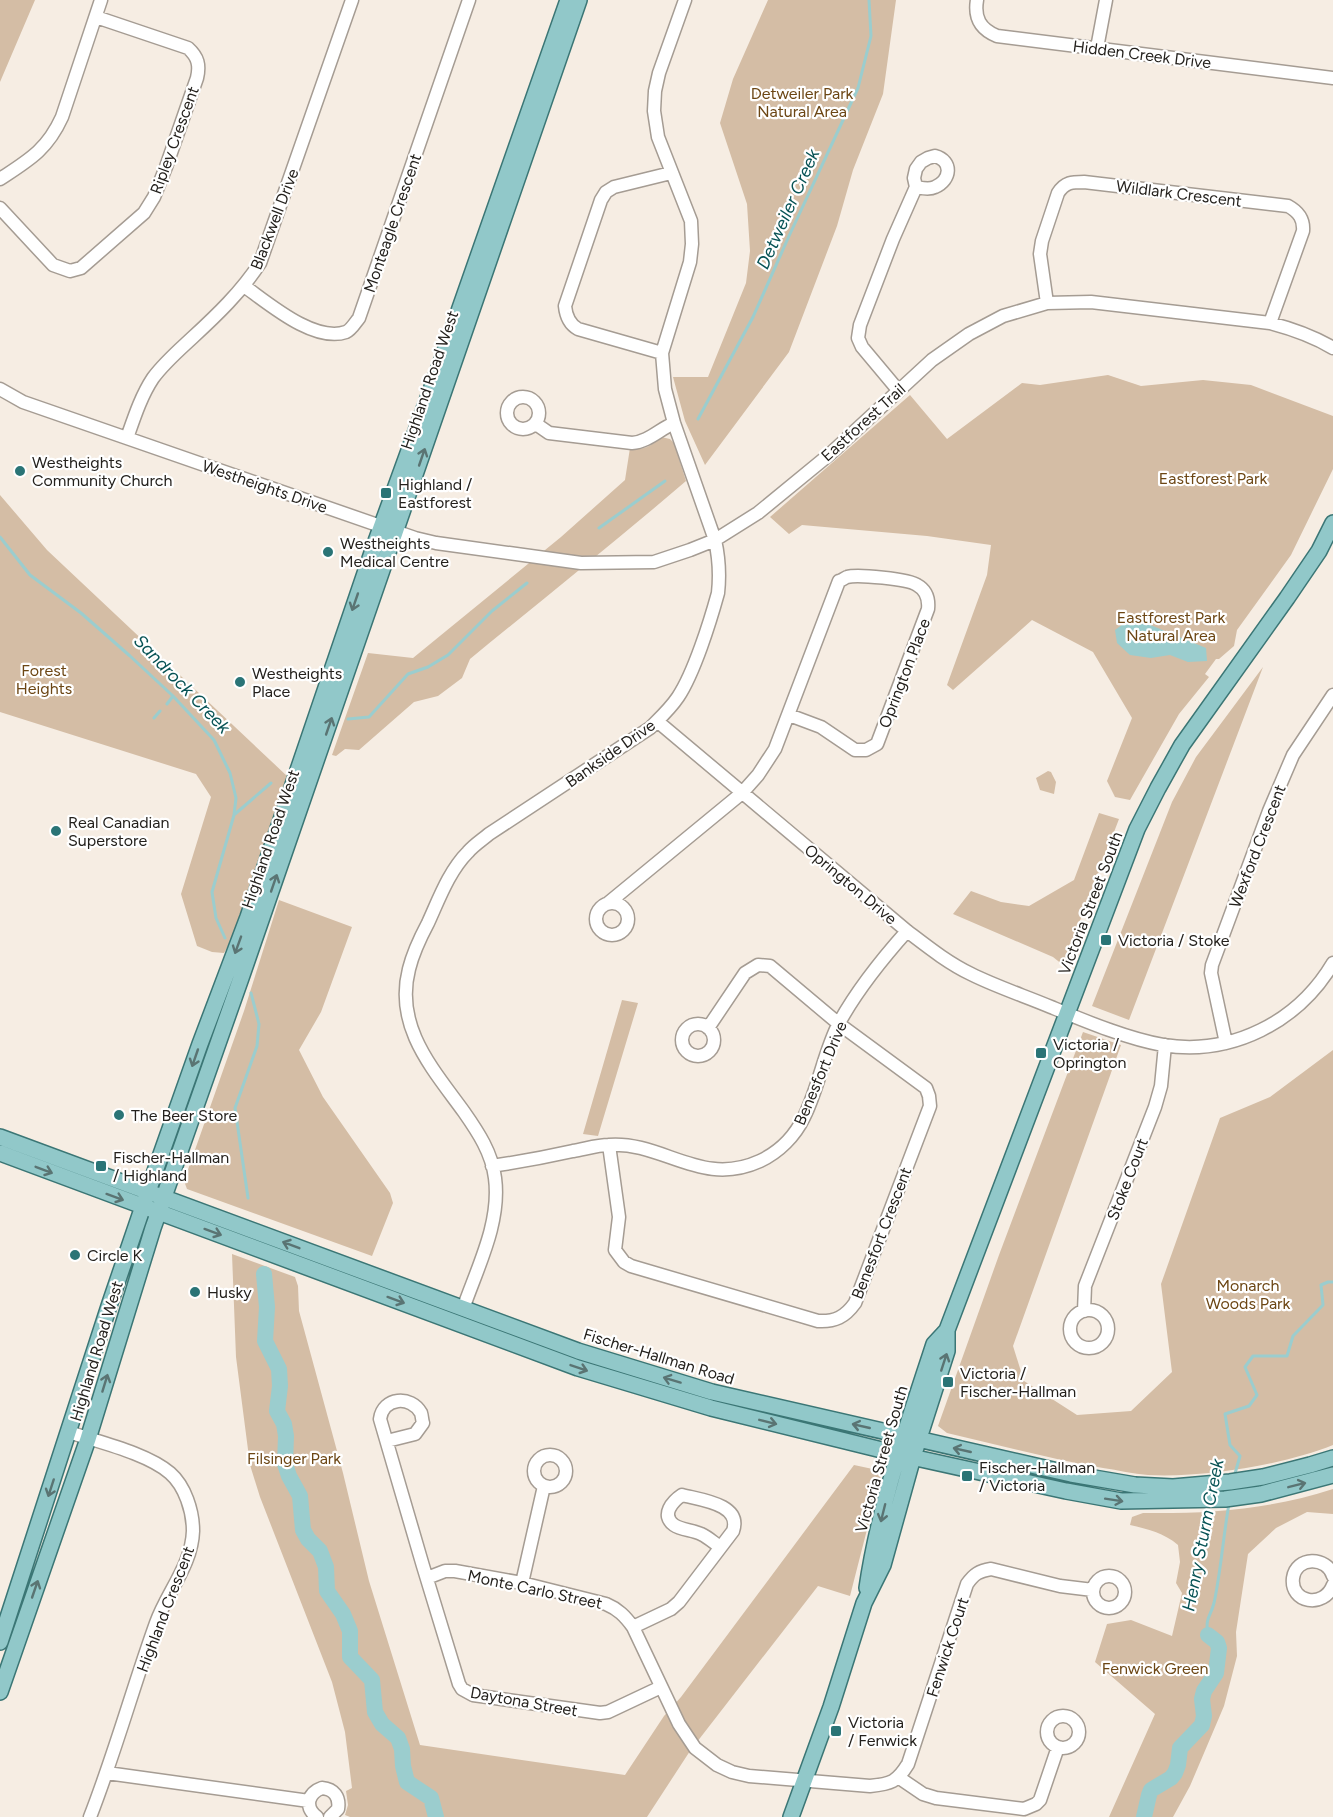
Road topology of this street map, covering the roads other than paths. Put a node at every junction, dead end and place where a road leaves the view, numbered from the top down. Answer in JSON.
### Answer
{"nodes":[{"id":1,"x":101,"y":0,"type":"edge"},
{"id":2,"x":469,"y":0,"type":"edge"},
{"id":3,"x":568,"y":0,"type":"edge"},
{"id":4,"x":579,"y":0,"type":"edge"},
{"id":5,"x":685,"y":0,"type":"edge"},
{"id":6,"x":978,"y":0,"type":"edge"},
{"id":7,"x":1106,"y":0,"type":"edge"},
{"id":8,"x":347,"y":2,"type":"edge"},
{"id":9,"x":96,"y":17,"type":"junction"},
{"id":10,"x":1097,"y":48,"type":"junction"},
{"id":11,"x":1333,"y":78,"type":"edge"},
{"id":12,"x":671,"y":173,"type":"junction"},
{"id":13,"x":0,"y":179,"type":"edge"},
{"id":14,"x":916,"y":187,"type":"dead end"},
{"id":15,"x":0,"y":208,"type":"edge"},
{"id":16,"x":244,"y":286,"type":"junction"},
{"id":17,"x":1047,"y":303,"type":"junction"},
{"id":18,"x":1270,"y":322,"type":"junction"},
{"id":19,"x":1333,"y":348,"type":"edge"},
{"id":20,"x":662,"y":353,"type":"junction"},
{"id":21,"x":0,"y":389,"type":"edge"},
{"id":22,"x":898,"y":390,"type":"junction"},
{"id":23,"x":674,"y":423,"type":"junction"},
{"id":24,"x":536,"y":424,"type":"dead end"},
{"id":25,"x":127,"y":438,"type":"junction"},
{"id":26,"x":1333,"y":524,"type":"edge"},
{"id":27,"x":388,"y":529,"type":"junction"},
{"id":28,"x":715,"y":540,"type":"junction"},
{"id":29,"x":1333,"y":695,"type":"edge"},
{"id":30,"x":789,"y":715,"type":"junction"},
{"id":31,"x":657,"y":721,"type":"junction"},
{"id":32,"x":742,"y":793,"type":"junction"},
{"id":33,"x":607,"y":904,"type":"dead end"},
{"id":34,"x":907,"y":931,"type":"junction"},
{"id":35,"x":1333,"y":963,"type":"edge"},
{"id":36,"x":1067,"y":1013,"type":"junction"},
{"id":37,"x":839,"y":1024,"type":"junction"},
{"id":38,"x":708,"y":1028,"type":"dead end"},
{"id":39,"x":1226,"y":1042,"type":"junction"},
{"id":40,"x":1165,"y":1045,"type":"junction"},
{"id":41,"x":0,"y":1137,"type":"edge"},
{"id":42,"x":609,"y":1145,"type":"junction"},
{"id":43,"x":0,"y":1154,"type":"edge"},
{"id":44,"x":492,"y":1166,"type":"junction"},
{"id":45,"x":148,"y":1191,"type":"junction"},
{"id":46,"x":164,"y":1197,"type":"junction"},
{"id":47,"x":143,"y":1207,"type":"junction"},
{"id":48,"x":158,"y":1212,"type":"junction"},
{"id":49,"x":463,"y":1309,"type":"junction"},
{"id":50,"x":1084,"y":1311,"type":"dead end"},
{"id":51,"x":69,"y":1432,"type":"junction"},
{"id":52,"x":88,"y":1438,"type":"junction"},
{"id":53,"x":911,"y":1438,"type":"junction"},
{"id":54,"x":387,"y":1441,"type":"dead end"},
{"id":55,"x":905,"y":1455,"type":"junction"},
{"id":56,"x":1333,"y":1458,"type":"edge"},
{"id":57,"x":1333,"y":1475,"type":"edge"},
{"id":58,"x":544,"y":1486,"type":"dead end"},
{"id":59,"x":1205,"y":1492,"type":"junction"},
{"id":60,"x":720,"y":1547,"type":"junction"},
{"id":61,"x":1333,"y":1576,"type":"edge"},
{"id":62,"x":427,"y":1578,"type":"junction"},
{"id":63,"x":522,"y":1583,"type":"junction"},
{"id":64,"x":1333,"y":1585,"type":"edge"},
{"id":65,"x":1093,"y":1590,"type":"dead end"},
{"id":66,"x":633,"y":1627,"type":"junction"},
{"id":67,"x":0,"y":1640,"type":"edge"},
{"id":68,"x":16,"y":1645,"type":"junction"},
{"id":69,"x":661,"y":1687,"type":"junction"},
{"id":70,"x":0,"y":1692,"type":"edge"},
{"id":71,"x":1058,"y":1747,"type":"dead end"},
{"id":72,"x":107,"y":1773,"type":"junction"},
{"id":73,"x":898,"y":1777,"type":"junction"},
{"id":74,"x":804,"y":1782,"type":"junction"},
{"id":75,"x":309,"y":1801,"type":"junction"},
{"id":76,"x":90,"y":1817,"type":"edge"},
{"id":77,"x":317,"y":1817,"type":"edge"},
{"id":78,"x":330,"y":1817,"type":"edge"},
{"id":79,"x":791,"y":1817,"type":"edge"}],
"edges":[{"from":1,"to":9,"type":"street"},
{"from":2,"to":16,"type":"street","name":"Monteagle Crescent"},
{"from":3,"to":27,"type":"main road","name":"Highland Road West"},
{"from":27,"to":4,"type":"main road","name":"Highland Road West","one_way":true},
{"from":5,"to":12,"type":"street","name":"Bankside Drive"},
{"from":6,"to":10,"type":"street","name":"Hidden Creek Drive"},
{"from":7,"to":10,"type":"street"},
{"from":8,"to":16,"type":"street","name":"Blackwell Drive"},
{"from":9,"to":13,"type":"street"},
{"from":9,"to":15,"type":"street","name":"Ripley Crescent"},
{"from":10,"to":11,"type":"street","name":"Hidden Creek Drive"},
{"from":12,"to":20,"type":"street","name":"Bankside Drive"},
{"from":12,"to":20,"type":"street"},
{"from":14,"to":22,"type":"street"},
{"from":16,"to":25,"type":"street","name":"Blackwell Drive"},
{"from":17,"to":18,"type":"street","name":"Eastforest Trail"},
{"from":17,"to":18,"type":"street","name":"Wildlark Crescent"},
{"from":17,"to":22,"type":"street","name":"Eastforest Trail"},
{"from":18,"to":19,"type":"street","name":"Eastforest Trail"},
{"from":20,"to":23,"type":"street","name":"Bankside Drive"},
{"from":21,"to":25,"type":"street","name":"Westheights Drive"},
{"from":22,"to":28,"type":"street","name":"Eastforest Trail"},
{"from":23,"to":24,"type":"street"},
{"from":23,"to":28,"type":"street","name":"Bankside Drive"},
{"from":25,"to":27,"type":"street","name":"Westheights Drive"},
{"from":26,"to":36,"type":"main road","name":"Victoria Street South"},
{"from":27,"to":28,"type":"street","name":"Eastforest Trail"},
{"from":27,"to":45,"type":"main road","name":"Highland Road West","one_way":true},
{"from":46,"to":27,"type":"main road","name":"Highland Road West","one_way":true},
{"from":28,"to":31,"type":"street","name":"Bankside Drive"},
{"from":29,"to":39,"type":"street","name":"Wexford Crescent"},
{"from":30,"to":30,"type":"street","name":"Oprington Place"},
{"from":30,"to":32,"type":"street","name":"Oprington Place"},
{"from":31,"to":32,"type":"street","name":"Oprington Drive"},
{"from":31,"to":44,"type":"street","name":"Bankside Drive"},
{"from":32,"to":33,"type":"street","name":"Oprington Place"},
{"from":32,"to":34,"type":"street","name":"Oprington Drive"},
{"from":34,"to":36,"type":"street","name":"Oprington Drive"},
{"from":34,"to":37,"type":"street","name":"Benesfort Drive"},
{"from":35,"to":39,"type":"street","name":"Oprington Drive"},
{"from":36,"to":40,"type":"street","name":"Oprington Drive"},
{"from":36,"to":53,"type":"main road","name":"Victoria Street South"},
{"from":37,"to":38,"type":"street","name":"Benesfort Crescent"},
{"from":37,"to":42,"type":"street","name":"Benesfort Drive"},
{"from":37,"to":42,"type":"street","name":"Benesfort Crescent"},
{"from":39,"to":40,"type":"street","name":"Oprington Drive"},
{"from":40,"to":50,"type":"street","name":"Stoke Court"},
{"from":41,"to":45,"type":"main road","name":"Fischer-Hallman Road"},
{"from":42,"to":44,"type":"street","name":"Benesfort Drive"},
{"from":43,"to":47,"type":"main road","name":"Fischer-Hallman Road","one_way":true},
{"from":44,"to":49,"type":"street","name":"Bankside Drive"},
{"from":45,"to":46,"type":"main road","name":"Fischer-Hallman Road"},
{"from":45,"to":47,"type":"main road","name":"Highland Road West"},
{"from":46,"to":48,"type":"main road","name":"Highland Road West"},
{"from":49,"to":46,"type":"main road","name":"Fischer-Hallman Road","one_way":true},
{"from":47,"to":48,"type":"main road","name":"Fischer-Hallman Road"},
{"from":47,"to":51,"type":"main road","name":"Highland Road West"},
{"from":52,"to":48,"type":"main road","name":"Highland Road West","one_way":true},
{"from":48,"to":55,"type":"main road","name":"Fischer-Hallman Road","one_way":true},
{"from":53,"to":49,"type":"main road","name":"Fischer-Hallman Road","one_way":true},
{"from":51,"to":52,"type":"street","name":"Highland Crescent"},
{"from":51,"to":67,"type":"main road","name":"Highland Road West","one_way":true},
{"from":68,"to":52,"type":"main road","name":"Highland Road West","one_way":true},
{"from":52,"to":72,"type":"street","name":"Highland Crescent"},
{"from":53,"to":55,"type":"main road","name":"Victoria Street South"},
{"from":59,"to":53,"type":"main road","name":"Fischer-Hallman Road","one_way":true},
{"from":54,"to":62,"type":"street","name":"Daytona Street"},
{"from":55,"to":59,"type":"main road","name":"Fischer-Hallman Road","one_way":true},
{"from":55,"to":74,"type":"main road","name":"Victoria Street South"},
{"from":56,"to":59,"type":"main road","name":"Fischer-Hallman Road"},
{"from":59,"to":57,"type":"main road","name":"Fischer-Hallman Road","one_way":true},
{"from":58,"to":63,"type":"street"},
{"from":60,"to":60,"type":"street"},
{"from":60,"to":66,"type":"street"},
{"from":61,"to":64,"type":"street"},
{"from":62,"to":63,"type":"street","name":"Monte Carlo Street"},
{"from":62,"to":69,"type":"street","name":"Daytona Street"},
{"from":63,"to":66,"type":"street","name":"Monte Carlo Street"},
{"from":65,"to":73,"type":"street","name":"Fenwick Court"},
{"from":66,"to":69,"type":"street","name":"Monte Carlo Street"},
{"from":67,"to":68,"type":"street"},
{"from":68,"to":70,"type":"main road","name":"Highland Road West"},
{"from":69,"to":74,"type":"street","name":"Monte Carlo Street"},
{"from":71,"to":73,"type":"street"},
{"from":72,"to":75,"type":"street"},
{"from":72,"to":76,"type":"street","name":"Highland Crescent"},
{"from":73,"to":74,"type":"street"},
{"from":74,"to":79,"type":"main road","name":"Victoria Street South"},
{"from":75,"to":77,"type":"street"},
{"from":75,"to":78,"type":"street"}]}
